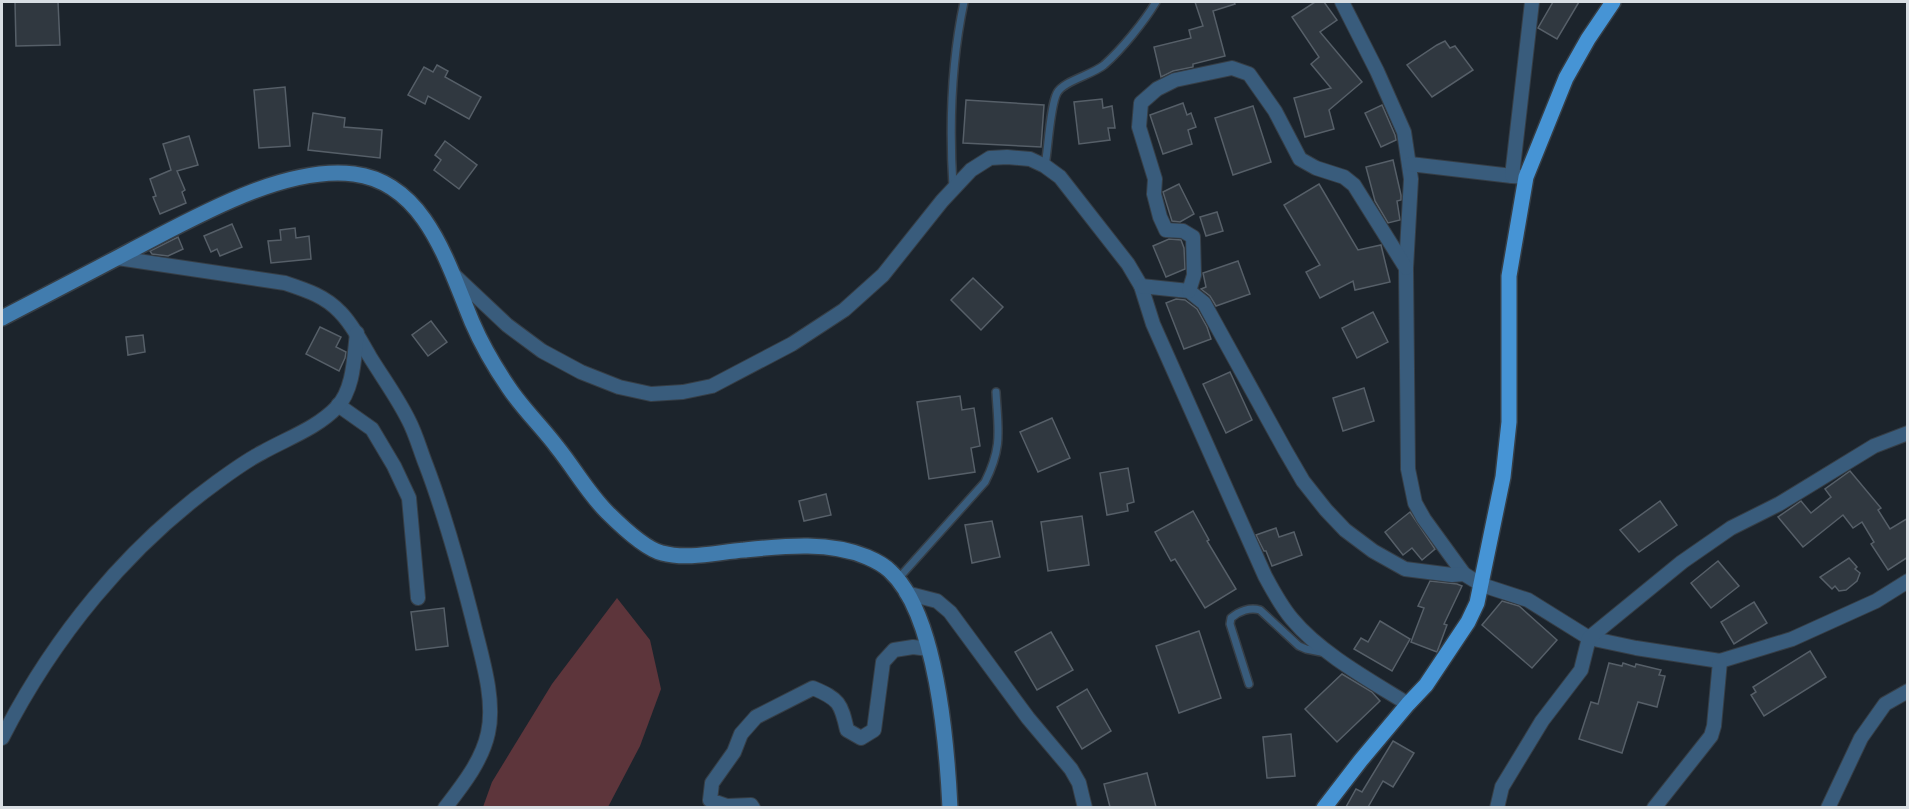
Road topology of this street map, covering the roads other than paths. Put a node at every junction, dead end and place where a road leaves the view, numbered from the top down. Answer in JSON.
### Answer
{"nodes":[{"id":1,"x":964,"y":2,"type":"edge"},
{"id":2,"x":1156,"y":2,"type":"edge"},
{"id":3,"x":1342,"y":2,"type":"edge"},
{"id":4,"x":1533,"y":2,"type":"edge"},
{"id":5,"x":1613,"y":2,"type":"edge"},
{"id":6,"x":1410,"y":164,"type":"junction"},
{"id":7,"x":1045,"y":166,"type":"junction"},
{"id":8,"x":1519,"y":176,"type":"junction"},
{"id":9,"x":953,"y":189,"type":"junction"},
{"id":10,"x":118,"y":258,"type":"junction"},
{"id":11,"x":1406,"y":268,"type":"junction"},
{"id":12,"x":454,"y":275,"type":"junction"},
{"id":13,"x":1141,"y":286,"type":"junction"},
{"id":14,"x":1189,"y":291,"type":"junction"},
{"id":15,"x":2,"y":318,"type":"edge"},
{"id":16,"x":357,"y":333,"type":"junction"},
{"id":17,"x":996,"y":392,"type":"dead end"},
{"id":18,"x":339,"y":405,"type":"junction"},
{"id":19,"x":1908,"y":433,"type":"edge"},
{"id":20,"x":1464,"y":574,"type":"junction"},
{"id":21,"x":897,"y":580,"type":"junction"},
{"id":22,"x":1908,"y":581,"type":"edge"},
{"id":23,"x":1482,"y":585,"type":"junction"},
{"id":24,"x":906,"y":593,"type":"junction"},
{"id":25,"x":418,"y":598,"type":"dead end"},
{"id":26,"x":1589,"y":638,"type":"junction"},
{"id":27,"x":929,"y":649,"type":"junction"},
{"id":28,"x":1335,"y":656,"type":"junction"},
{"id":29,"x":1720,"y":661,"type":"junction"},
{"id":30,"x":1250,"y":684,"type":"dead end"},
{"id":31,"x":1908,"y":691,"type":"edge"},
{"id":32,"x":1408,"y":704,"type":"junction"},
{"id":33,"x":2,"y":738,"type":"edge"},
{"id":34,"x":445,"y":807,"type":"edge"},
{"id":35,"x":753,"y":807,"type":"edge"},
{"id":36,"x":950,"y":807,"type":"edge"},
{"id":37,"x":1085,"y":807,"type":"edge"},
{"id":38,"x":1324,"y":807,"type":"edge"},
{"id":39,"x":1497,"y":807,"type":"edge"},
{"id":40,"x":1654,"y":807,"type":"edge"},
{"id":41,"x":1828,"y":807,"type":"edge"}],
"edges":[{"from":1,"to":9,"type":"lane"},
{"from":2,"to":7,"type":"lane"},
{"from":3,"to":6,"type":"street"},
{"from":4,"to":8,"type":"street"},
{"from":5,"to":8,"type":"main road"},
{"from":6,"to":8,"type":"street"},
{"from":6,"to":11,"type":"street"},
{"from":7,"to":9,"type":"street"},
{"from":7,"to":13,"type":"street"},
{"from":8,"to":23,"type":"main road"},
{"from":9,"to":12,"type":"street"},
{"from":10,"to":12,"type":"main road"},
{"from":10,"to":15,"type":"main road"},
{"from":10,"to":16,"type":"street"},
{"from":11,"to":14,"type":"street"},
{"from":11,"to":20,"type":"street"},
{"from":12,"to":21,"type":"main road"},
{"from":13,"to":14,"type":"street"},
{"from":13,"to":28,"type":"street"},
{"from":14,"to":20,"type":"street"},
{"from":16,"to":18,"type":"street"},
{"from":16,"to":34,"type":"street"},
{"from":17,"to":21,"type":"lane"},
{"from":18,"to":25,"type":"street"},
{"from":18,"to":33,"type":"street"},
{"from":19,"to":26,"type":"street"},
{"from":20,"to":23,"type":"street"},
{"from":21,"to":24,"type":"main road"},
{"from":22,"to":29,"type":"street"},
{"from":23,"to":26,"type":"street"},
{"from":23,"to":32,"type":"main road"},
{"from":24,"to":27,"type":"main road"},
{"from":24,"to":37,"type":"street"},
{"from":26,"to":29,"type":"street"},
{"from":26,"to":39,"type":"street"},
{"from":27,"to":35,"type":"street"},
{"from":27,"to":36,"type":"main road"},
{"from":28,"to":30,"type":"lane"},
{"from":28,"to":32,"type":"street"},
{"from":29,"to":40,"type":"street"},
{"from":31,"to":41,"type":"street"},
{"from":32,"to":38,"type":"main road"}]}
